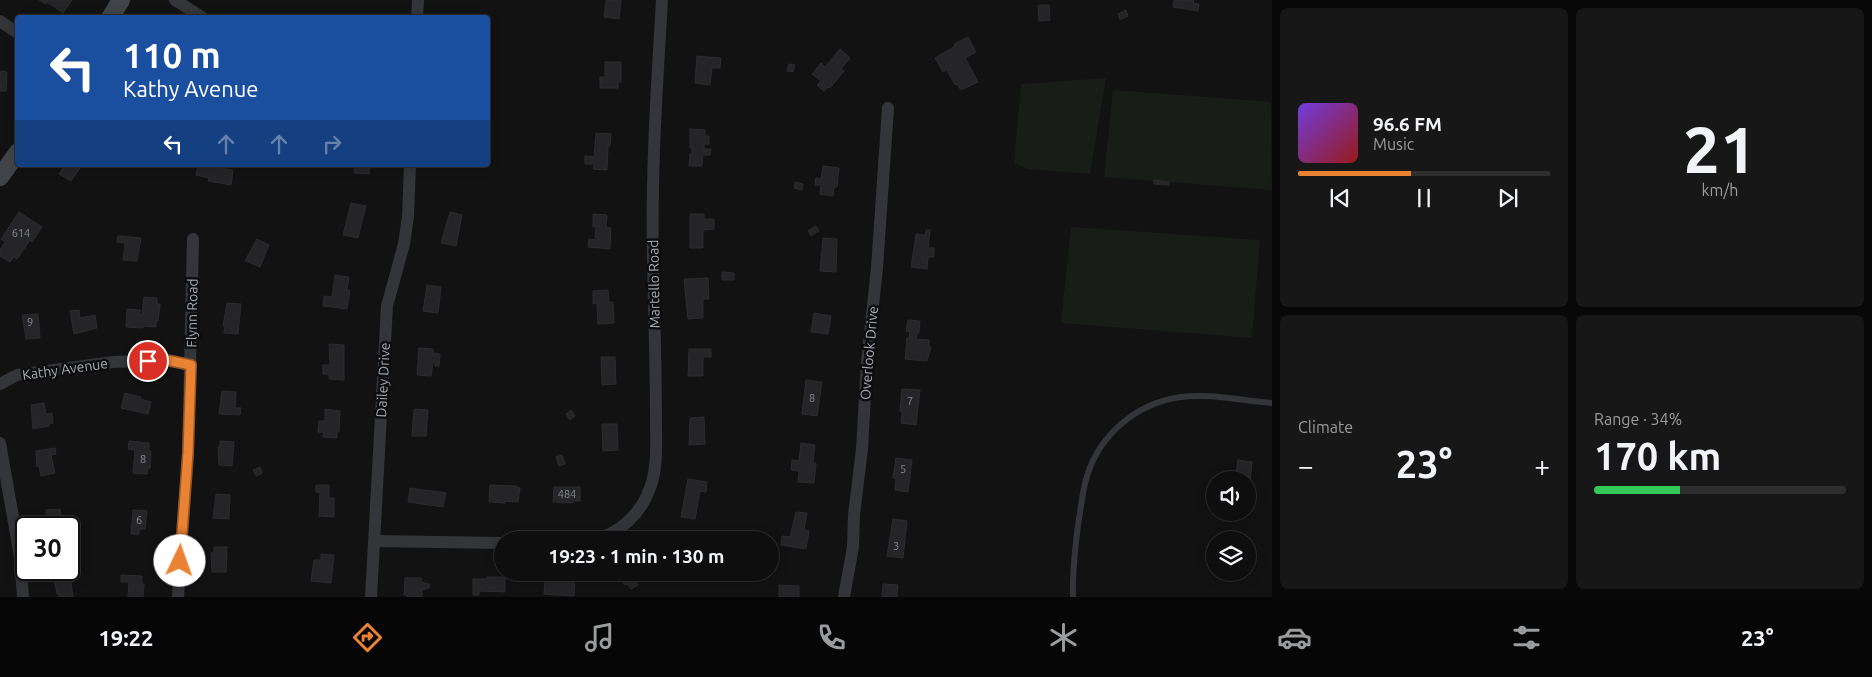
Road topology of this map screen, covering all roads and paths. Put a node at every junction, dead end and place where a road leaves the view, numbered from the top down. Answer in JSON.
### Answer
{"nodes":[{"id":1,"x":121,"y":0,"type":"edge"},
{"id":2,"x":175,"y":0,"type":"edge"},
{"id":3,"x":418,"y":0,"type":"edge"},
{"id":4,"x":662,"y":0,"type":"edge"},
{"id":5,"x":112,"y":15,"type":"edge"},
{"id":6,"x":198,"y":15,"type":"edge"},
{"id":7,"x":417,"y":15,"type":"edge"},
{"id":8,"x":0,"y":21,"type":"edge"},
{"id":9,"x":15,"y":31,"type":"edge"},
{"id":10,"x":888,"y":108,"type":"dead end"},
{"id":11,"x":15,"y":156,"type":"edge"},
{"id":12,"x":410,"y":167,"type":"edge"},
{"id":13,"x":0,"y":177,"type":"edge"},
{"id":14,"x":193,"y":239,"type":"dead end"},
{"id":15,"x":191,"y":365,"type":"junction"},
{"id":16,"x":0,"y":384,"type":"edge"},
{"id":17,"x":1272,"y":403,"type":"edge"},
{"id":18,"x":0,"y":443,"type":"edge"},
{"id":19,"x":615,"y":531,"type":"edge"},
{"id":20,"x":375,"y":541,"type":"junction"},
{"id":21,"x":494,"y":543,"type":"edge"},
{"id":22,"x":23,"y":597,"type":"edge"},
{"id":23,"x":178,"y":597,"type":"edge"},
{"id":24,"x":371,"y":597,"type":"edge"},
{"id":25,"x":844,"y":597,"type":"edge"},
{"id":26,"x":1073,"y":597,"type":"edge"}],
"edges":[{"from":1,"to":5,"type":"main road"},
{"from":2,"to":6,"type":"street"},
{"from":3,"to":7,"type":"street"},
{"from":4,"to":19,"type":"street","name":"Martello Road"},
{"from":8,"to":9,"type":"street"},
{"from":10,"to":25,"type":"street","name":"Overlook Drive"},
{"from":11,"to":13,"type":"main road"},
{"from":12,"to":20,"type":"street","name":"Dailey Drive"},
{"from":14,"to":15,"type":"street","name":"Flynn Road"},
{"from":15,"to":16,"type":"street","name":"Kathy Avenue"},
{"from":15,"to":23,"type":"street","name":"Flynn Road"},
{"from":17,"to":26,"type":"lane"},
{"from":18,"to":22,"type":"street"},
{"from":20,"to":21,"type":"street"},
{"from":20,"to":24,"type":"street","name":"Dailey Drive"}]}
